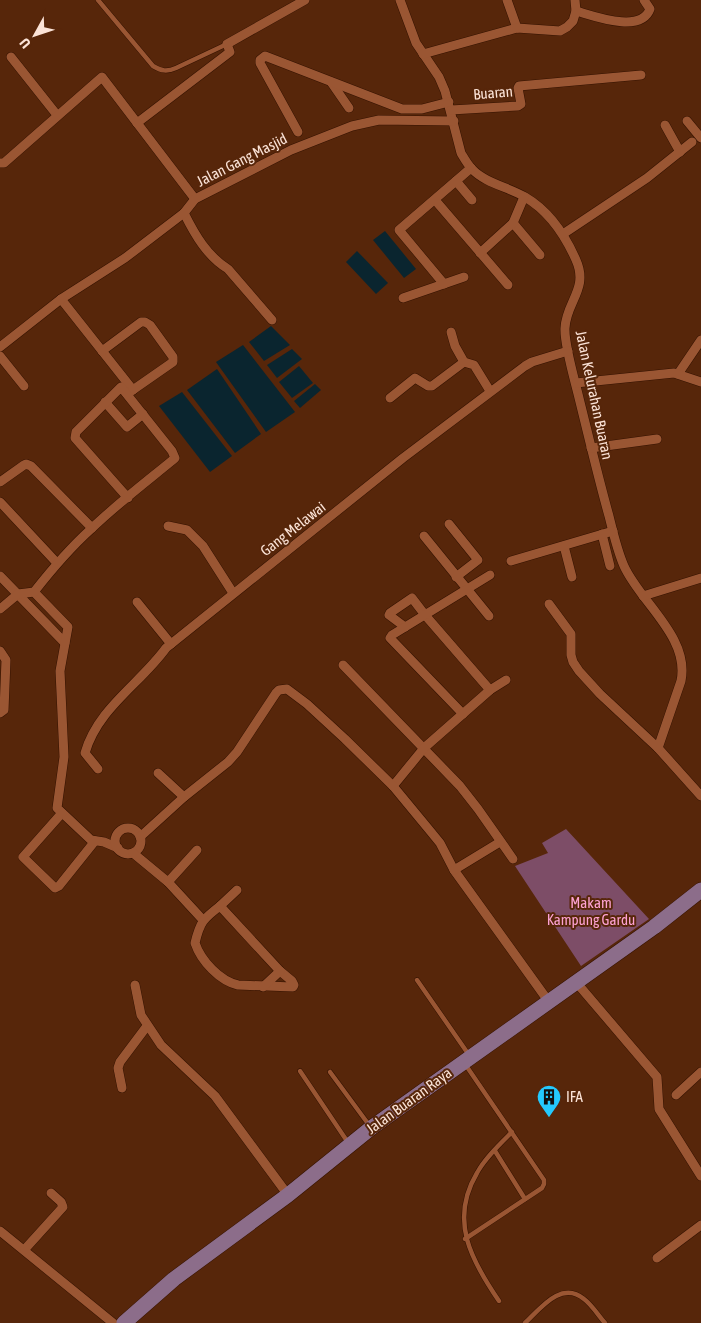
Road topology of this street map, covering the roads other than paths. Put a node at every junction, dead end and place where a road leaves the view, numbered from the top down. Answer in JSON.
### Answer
{"nodes":[{"id":1,"x":98,"y":0,"type":"edge"},
{"id":2,"x":305,"y":0,"type":"edge"},
{"id":3,"x":400,"y":0,"type":"edge"},
{"id":4,"x":507,"y":0,"type":"edge"},
{"id":5,"x":574,"y":0,"type":"edge"},
{"id":6,"x":644,"y":0,"type":"edge"},
{"id":7,"x":576,"y":11,"type":"junction"},
{"id":8,"x":517,"y":28,"type":"junction"},
{"id":9,"x":227,"y":44,"type":"junction"},
{"id":10,"x":423,"y":54,"type":"junction"},
{"id":11,"x":11,"y":57,"type":"dead end"},
{"id":12,"x":641,"y":75,"type":"dead end"},
{"id":13,"x":331,"y":82,"type":"junction"},
{"id":14,"x":450,"y":106,"type":"junction"},
{"id":15,"x":349,"y":108,"type":"dead end"},
{"id":16,"x":57,"y":115,"type":"junction"},
{"id":17,"x":454,"y":121,"type":"junction"},
{"id":18,"x":687,"y":121,"type":"dead end"},
{"id":19,"x":137,"y":123,"type":"junction"},
{"id":20,"x":665,"y":125,"type":"dead end"},
{"id":21,"x":298,"y":132,"type":"dead end"},
{"id":22,"x":697,"y":140,"type":"edge"},
{"id":23,"x":680,"y":152,"type":"junction"},
{"id":24,"x":0,"y":163,"type":"edge"},
{"id":25,"x":471,"y":168,"type":"junction"},
{"id":26,"x":456,"y":181,"type":"junction"},
{"id":27,"x":524,"y":196,"type":"junction"},
{"id":28,"x":195,"y":199,"type":"junction"},
{"id":29,"x":435,"y":200,"type":"junction"},
{"id":30,"x":472,"y":200,"type":"dead end"},
{"id":31,"x":184,"y":213,"type":"junction"},
{"id":32,"x":514,"y":223,"type":"junction"},
{"id":33,"x":563,"y":234,"type":"junction"},
{"id":34,"x":480,"y":253,"type":"junction"},
{"id":35,"x":540,"y":255,"type":"dead end"},
{"id":36,"x":464,"y":277,"type":"dead end"},
{"id":37,"x":444,"y":284,"type":"junction"},
{"id":38,"x":508,"y":285,"type":"dead end"},
{"id":39,"x":61,"y":298,"type":"junction"},
{"id":40,"x":402,"y":298,"type":"dead end"},
{"id":41,"x":272,"y":320,"type":"dead end"},
{"id":42,"x":451,"y":332,"type":"dead end"},
{"id":43,"x":701,"y":340,"type":"edge"},
{"id":44,"x":0,"y":347,"type":"edge"},
{"id":45,"x":568,"y":351,"type":"junction"},
{"id":46,"x":102,"y":352,"type":"junction"},
{"id":47,"x":0,"y":356,"type":"edge"},
{"id":48,"x":464,"y":362,"type":"junction"},
{"id":49,"x":678,"y":374,"type":"junction"},
{"id":50,"x":701,"y":382,"type":"edge"},
{"id":51,"x":576,"y":383,"type":"junction"},
{"id":52,"x":24,"y":386,"type":"dead end"},
{"id":53,"x":490,"y":391,"type":"junction"},
{"id":54,"x":130,"y":392,"type":"junction"},
{"id":55,"x":390,"y":398,"type":"dead end"},
{"id":56,"x":105,"y":402,"type":"junction"},
{"id":57,"x":143,"y":414,"type":"junction"},
{"id":58,"x":657,"y":439,"type":"dead end"},
{"id":59,"x":591,"y":448,"type":"junction"},
{"id":60,"x":0,"y":481,"type":"edge"},
{"id":61,"x":128,"y":498,"type":"junction"},
{"id":62,"x":0,"y":502,"type":"edge"},
{"id":63,"x":449,"y":524,"type":"dead end"},
{"id":64,"x":168,"y":526,"type":"dead end"},
{"id":65,"x":92,"y":528,"type":"junction"},
{"id":66,"x":613,"y":531,"type":"junction"},
{"id":67,"x":602,"y":534,"type":"junction"},
{"id":68,"x":424,"y":536,"type":"dead end"},
{"id":69,"x":564,"y":546,"type":"junction"},
{"id":70,"x":511,"y":561,"type":"dead end"},
{"id":71,"x":57,"y":563,"type":"junction"},
{"id":72,"x":610,"y":566,"type":"dead end"},
{"id":73,"x":490,"y":575,"type":"dead end"},
{"id":74,"x":0,"y":576,"type":"edge"},
{"id":75,"x":456,"y":577,"type":"junction"},
{"id":76,"x":572,"y":577,"type":"dead end"},
{"id":77,"x":701,"y":578,"type":"edge"},
{"id":78,"x":467,"y":589,"type":"junction"},
{"id":79,"x":34,"y":592,"type":"junction"},
{"id":80,"x":233,"y":593,"type":"junction"},
{"id":81,"x":18,"y":594,"type":"junction"},
{"id":82,"x":643,"y":596,"type":"junction"},
{"id":83,"x":137,"y":602,"type":"dead end"},
{"id":84,"x":549,"y":604,"type":"dead end"},
{"id":85,"x":0,"y":609,"type":"edge"},
{"id":86,"x":425,"y":615,"type":"junction"},
{"id":87,"x":489,"y":616,"type":"dead end"},
{"id":88,"x":405,"y":627,"type":"junction"},
{"id":89,"x":65,"y":643,"type":"junction"},
{"id":90,"x":170,"y":644,"type":"junction"},
{"id":91,"x":0,"y":651,"type":"edge"},
{"id":92,"x":343,"y":665,"type":"dead end"},
{"id":93,"x":506,"y":680,"type":"dead end"},
{"id":94,"x":490,"y":690,"type":"junction"},
{"id":95,"x":0,"y":713,"type":"edge"},
{"id":96,"x":463,"y":714,"type":"junction"},
{"id":97,"x":424,"y":748,"type":"junction"},
{"id":98,"x":658,"y":748,"type":"junction"},
{"id":99,"x":98,"y":769,"type":"dead end"},
{"id":100,"x":158,"y":773,"type":"dead end"},
{"id":101,"x":393,"y":786,"type":"junction"},
{"id":102,"x":701,"y":796,"type":"edge"},
{"id":103,"x":184,"y":797,"type":"junction"},
{"id":104,"x":62,"y":812,"type":"junction"},
{"id":105,"x":140,"y":837,"type":"junction"},
{"id":106,"x":95,"y":841,"type":"junction"},
{"id":107,"x":500,"y":842,"type":"junction"},
{"id":108,"x":118,"y":848,"type":"junction"},
{"id":109,"x":198,"y":850,"type":"dead end"},
{"id":110,"x":133,"y":853,"type":"junction"},
{"id":111,"x":512,"y":859,"type":"dead end"},
{"id":112,"x":454,"y":870,"type":"junction"},
{"id":113,"x":168,"y":882,"type":"junction"},
{"id":114,"x":237,"y":890,"type":"dead end"},
{"id":115,"x":700,"y":892,"type":"edge"},
{"id":116,"x":220,"y":906,"type":"junction"},
{"id":117,"x":203,"y":920,"type":"junction"},
{"id":118,"x":280,"y":971,"type":"junction"},
{"id":119,"x":417,"y":980,"type":"dead end"},
{"id":120,"x":576,"y":982,"type":"junction"},
{"id":121,"x":135,"y":985,"type":"dead end"},
{"id":122,"x":264,"y":987,"type":"junction"},
{"id":123,"x":549,"y":1002,"type":"junction"},
{"id":124,"x":147,"y":1026,"type":"junction"},
{"id":125,"x":467,"y":1060,"type":"junction"},
{"id":126,"x":300,"y":1071,"type":"dead end"},
{"id":127,"x":330,"y":1072,"type":"dead end"},
{"id":128,"x":701,"y":1072,"type":"edge"},
{"id":129,"x":122,"y":1088,"type":"dead end"},
{"id":130,"x":676,"y":1096,"type":"dead end"},
{"id":131,"x":371,"y":1128,"type":"junction"},
{"id":132,"x":512,"y":1132,"type":"junction"},
{"id":133,"x":350,"y":1145,"type":"junction"},
{"id":134,"x":495,"y":1151,"type":"junction"},
{"id":135,"x":701,"y":1176,"type":"edge"},
{"id":136,"x":51,"y":1193,"type":"dead end"},
{"id":137,"x":288,"y":1195,"type":"junction"},
{"id":138,"x":526,"y":1199,"type":"junction"},
{"id":139,"x":701,"y":1224,"type":"edge"},
{"id":140,"x":0,"y":1231,"type":"edge"},
{"id":141,"x":465,"y":1239,"type":"junction"},
{"id":142,"x":25,"y":1249,"type":"junction"},
{"id":143,"x":657,"y":1258,"type":"dead end"},
{"id":144,"x":499,"y":1300,"type":"dead end"},
{"id":145,"x":113,"y":1323,"type":"edge"},
{"id":146,"x":124,"y":1323,"type":"edge"},
{"id":147,"x":525,"y":1323,"type":"edge"},
{"id":148,"x":605,"y":1323,"type":"edge"}],
"edges":[{"from":1,"to":9,"type":"lane"},
{"from":2,"to":9,"type":"street"},
{"from":3,"to":10,"type":"street"},
{"from":4,"to":8,"type":"street"},
{"from":5,"to":7,"type":"street"},
{"from":6,"to":7,"type":"street"},
{"from":7,"to":8,"type":"street"},
{"from":8,"to":10,"type":"street"},
{"from":9,"to":19,"type":"street"},
{"from":10,"to":14,"type":"street"},
{"from":11,"to":16,"type":"street"},
{"from":12,"to":14,"type":"street","name":"Buaran"},
{"from":13,"to":14,"type":"street"},
{"from":13,"to":15,"type":"street"},
{"from":13,"to":21,"type":"street"},
{"from":14,"to":17,"type":"street"},
{"from":16,"to":19,"type":"street"},
{"from":16,"to":24,"type":"street"},
{"from":17,"to":25,"type":"street"},
{"from":17,"to":28,"type":"street","name":"Jalan Gang Masjid"},
{"from":18,"to":22,"type":"street"},
{"from":19,"to":28,"type":"street"},
{"from":20,"to":23,"type":"street"},
{"from":22,"to":23,"type":"street"},
{"from":23,"to":33,"type":"street"},
{"from":25,"to":26,"type":"street"},
{"from":25,"to":27,"type":"street","name":"Jalan Kelurahan Buaran"},
{"from":26,"to":29,"type":"street"},
{"from":26,"to":30,"type":"street"},
{"from":27,"to":32,"type":"street"},
{"from":27,"to":33,"type":"street","name":"Jalan Kelurahan Buaran"},
{"from":28,"to":31,"type":"street","name":"Jalan Gang Masjid"},
{"from":29,"to":34,"type":"street"},
{"from":29,"to":37,"type":"street"},
{"from":31,"to":39,"type":"street","name":"Jalan Gang Masjid"},
{"from":31,"to":41,"type":"street"},
{"from":32,"to":34,"type":"street"},
{"from":32,"to":35,"type":"street"},
{"from":33,"to":45,"type":"street","name":"Jalan Kelurahan Buaran"},
{"from":34,"to":38,"type":"street"},
{"from":36,"to":37,"type":"street"},
{"from":37,"to":40,"type":"street"},
{"from":39,"to":44,"type":"street","name":"Jalan Gang Masjid"},
{"from":39,"to":46,"type":"street"},
{"from":42,"to":48,"type":"street"},
{"from":43,"to":49,"type":"street"},
{"from":45,"to":51,"type":"street","name":"Jalan Kelurahan Buaran"},
{"from":45,"to":53,"type":"street","name":"Gang Melawai"},
{"from":46,"to":54,"type":"street"},
{"from":46,"to":54,"type":"street"},
{"from":47,"to":52,"type":"street"},
{"from":48,"to":53,"type":"street"},
{"from":48,"to":55,"type":"street"},
{"from":49,"to":50,"type":"street"},
{"from":49,"to":51,"type":"street"},
{"from":51,"to":59,"type":"street","name":"Jalan Kelurahan Buaran"},
{"from":53,"to":80,"type":"street","name":"Gang Melawai"},
{"from":54,"to":56,"type":"street"},
{"from":54,"to":57,"type":"street"},
{"from":56,"to":57,"type":"street"},
{"from":56,"to":61,"type":"street"},
{"from":57,"to":61,"type":"street"},
{"from":58,"to":59,"type":"street"},
{"from":59,"to":66,"type":"street","name":"Jalan Kelurahan Buaran"},
{"from":60,"to":65,"type":"street"},
{"from":61,"to":65,"type":"street"},
{"from":62,"to":71,"type":"street"},
{"from":63,"to":75,"type":"street"},
{"from":64,"to":80,"type":"street"},
{"from":65,"to":71,"type":"street"},
{"from":66,"to":67,"type":"street"},
{"from":66,"to":82,"type":"street","name":"Jalan Kelurahan Buaran"},
{"from":67,"to":69,"type":"street"},
{"from":67,"to":72,"type":"street"},
{"from":68,"to":75,"type":"street"},
{"from":69,"to":70,"type":"street"},
{"from":69,"to":76,"type":"street"},
{"from":71,"to":79,"type":"street"},
{"from":73,"to":78,"type":"street"},
{"from":74,"to":81,"type":"street"},
{"from":75,"to":78,"type":"street"},
{"from":77,"to":82,"type":"street"},
{"from":78,"to":86,"type":"street"},
{"from":78,"to":87,"type":"street"},
{"from":79,"to":81,"type":"street"},
{"from":79,"to":89,"type":"street"},
{"from":80,"to":90,"type":"street","name":"Gang Melawai"},
{"from":81,"to":85,"type":"street"},
{"from":81,"to":89,"type":"street"},
{"from":82,"to":98,"type":"street","name":"Jalan Kelurahan Buaran"},
{"from":83,"to":90,"type":"street"},
{"from":84,"to":98,"type":"street"},
{"from":86,"to":88,"type":"street"},
{"from":86,"to":88,"type":"street"},
{"from":86,"to":94,"type":"street"},
{"from":88,"to":96,"type":"street"},
{"from":89,"to":104,"type":"street"},
{"from":90,"to":99,"type":"street","name":"Gang Melawai"},
{"from":91,"to":95,"type":"street"},
{"from":92,"to":97,"type":"street"},
{"from":93,"to":94,"type":"street"},
{"from":94,"to":96,"type":"street"},
{"from":96,"to":97,"type":"street"},
{"from":97,"to":101,"type":"street"},
{"from":97,"to":107,"type":"street"},
{"from":98,"to":102,"type":"street"},
{"from":100,"to":103,"type":"street"},
{"from":101,"to":103,"type":"street"},
{"from":101,"to":112,"type":"street"},
{"from":103,"to":105,"type":"street"},
{"from":104,"to":106,"type":"street"},
{"from":104,"to":106,"type":"street"},
{"from":105,"to":108,"type":"street"},
{"from":105,"to":110,"type":"street"},
{"from":106,"to":108,"type":"street"},
{"from":107,"to":111,"type":"street"},
{"from":107,"to":112,"type":"street"},
{"from":108,"to":110,"type":"street"},
{"from":109,"to":113,"type":"street"},
{"from":110,"to":113,"type":"street"},
{"from":112,"to":123,"type":"street"},
{"from":113,"to":117,"type":"street"},
{"from":114,"to":116,"type":"street"},
{"from":115,"to":120,"type":"main road","name":"Jalan Buaran Raya"},
{"from":116,"to":117,"type":"street"},
{"from":116,"to":118,"type":"street"},
{"from":117,"to":122,"type":"street"},
{"from":118,"to":122,"type":"street"},
{"from":118,"to":122,"type":"street"},
{"from":119,"to":125,"type":"lane"},
{"from":120,"to":123,"type":"main road","name":"Jalan Buaran Raya"},
{"from":120,"to":135,"type":"street"},
{"from":121,"to":124,"type":"street"},
{"from":123,"to":125,"type":"main road","name":"Jalan Buaran Raya"},
{"from":124,"to":129,"type":"street"},
{"from":124,"to":137,"type":"street"},
{"from":125,"to":131,"type":"main road","name":"Jalan Buaran Raya"},
{"from":125,"to":132,"type":"lane"},
{"from":126,"to":133,"type":"lane"},
{"from":127,"to":131,"type":"lane"},
{"from":128,"to":130,"type":"street"},
{"from":131,"to":133,"type":"main road","name":"Jalan Buaran Raya"},
{"from":132,"to":134,"type":"lane"},
{"from":132,"to":138,"type":"lane"},
{"from":133,"to":137,"type":"main road","name":"Jalan Buaran Raya"},
{"from":134,"to":138,"type":"lane"},
{"from":134,"to":141,"type":"lane"},
{"from":136,"to":142,"type":"street"},
{"from":137,"to":146,"type":"main road","name":"Jalan Buaran Raya"},
{"from":138,"to":141,"type":"lane"},
{"from":139,"to":143,"type":"street"},
{"from":140,"to":142,"type":"street"},
{"from":141,"to":144,"type":"lane"},
{"from":142,"to":145,"type":"street"},
{"from":147,"to":148,"type":"lane"}]}
